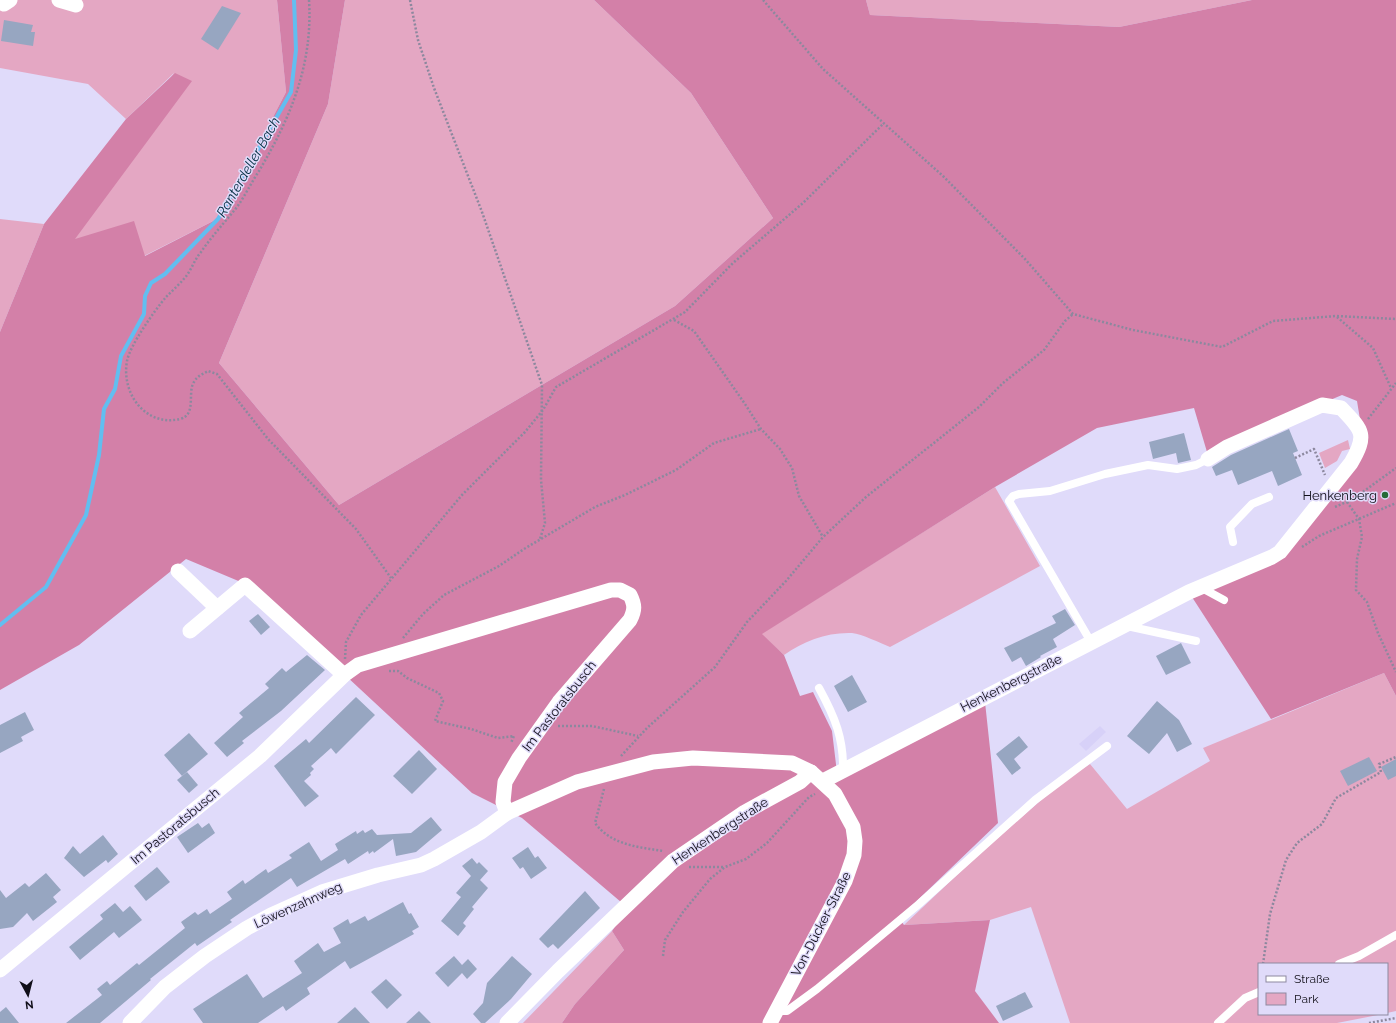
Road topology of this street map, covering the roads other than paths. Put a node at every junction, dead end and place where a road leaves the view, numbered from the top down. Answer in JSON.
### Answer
{"nodes":[{"id":1,"x":10,"y":0,"type":"edge"},
{"id":2,"x":59,"y":0,"type":"edge"},
{"id":3,"x":0,"y":2,"type":"edge"},
{"id":4,"x":76,"y":5,"type":"dead end"},
{"id":5,"x":1208,"y":459,"type":"joint"},
{"id":6,"x":1269,"y":497,"type":"dead end"},
{"id":7,"x":1233,"y":542,"type":"dead end"},
{"id":8,"x":178,"y":571,"type":"dead end"},
{"id":9,"x":1200,"y":587,"type":"junction"},
{"id":10,"x":1224,"y":600,"type":"dead end"},
{"id":11,"x":217,"y":608,"type":"junction"},
{"id":12,"x":1125,"y":625,"type":"junction"},
{"id":13,"x":190,"y":631,"type":"dead end"},
{"id":14,"x":1196,"y":641,"type":"dead end"},
{"id":15,"x":1091,"y":642,"type":"junction"},
{"id":16,"x":344,"y":675,"type":"junction"},
{"id":17,"x":819,"y":688,"type":"dead end"},
{"id":18,"x":1107,"y":746,"type":"dead end"},
{"id":19,"x":811,"y":772,"type":"junction"},
{"id":20,"x":843,"y":772,"type":"junction"},
{"id":21,"x":825,"y":784,"type":"junction"},
{"id":22,"x":507,"y":813,"type":"junction"},
{"id":23,"x":1396,"y":935,"type":"edge"},
{"id":24,"x":1342,"y":963,"type":"edge"},
{"id":25,"x":0,"y":970,"type":"edge"},
{"id":26,"x":1258,"y":992,"type":"edge"},
{"id":27,"x":773,"y":1017,"type":"edge"},
{"id":28,"x":130,"y":1023,"type":"edge"},
{"id":29,"x":507,"y":1023,"type":"edge"},
{"id":30,"x":1218,"y":1023,"type":"edge"}],
"edges":[{"from":1,"to":3,"type":"street"},
{"from":2,"to":4,"type":"street"},
{"from":5,"to":9,"type":"street","name":"Henkenbergstraße"},
{"from":5,"to":15,"type":"lane"},
{"from":6,"to":7,"type":"lane"},
{"from":8,"to":11,"type":"street"},
{"from":9,"to":10,"type":"lane"},
{"from":9,"to":12,"type":"street","name":"Henkenbergstraße"},
{"from":11,"to":13,"type":"street"},
{"from":11,"to":16,"type":"street"},
{"from":12,"to":14,"type":"lane"},
{"from":12,"to":15,"type":"street","name":"Henkenbergstraße"},
{"from":15,"to":20,"type":"street","name":"Henkenbergstraße"},
{"from":16,"to":22,"type":"street","name":"Im Pastoratsbusch"},
{"from":16,"to":25,"type":"street","name":"Im Pastoratsbusch"},
{"from":17,"to":20,"type":"lane"},
{"from":18,"to":27,"type":"lane"},
{"from":19,"to":21,"type":"street"},
{"from":19,"to":22,"type":"street"},
{"from":19,"to":29,"type":"street","name":"Henkenbergstraße"},
{"from":20,"to":21,"type":"street","name":"Henkenbergstraße"},
{"from":21,"to":27,"type":"street","name":"Von-Dücker-Straße"},
{"from":22,"to":28,"type":"street","name":"Löwenzahnweg"},
{"from":23,"to":24,"type":"lane"},
{"from":26,"to":30,"type":"lane"}]}
